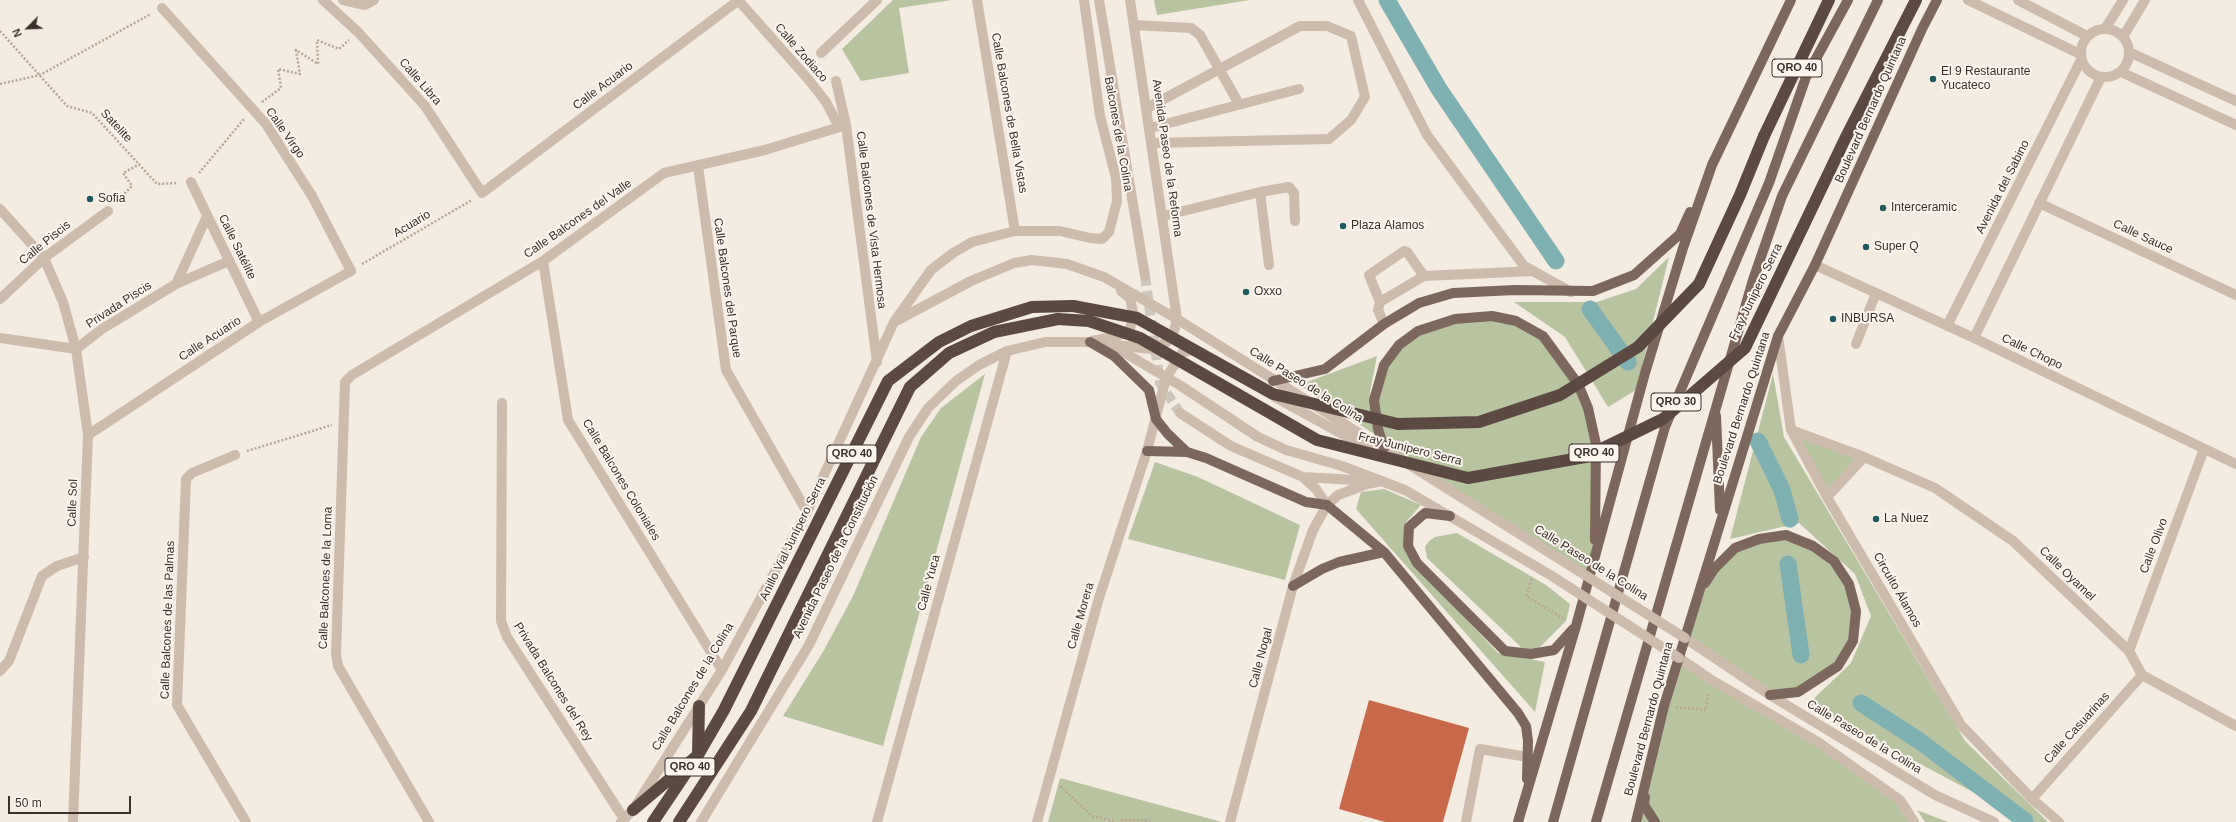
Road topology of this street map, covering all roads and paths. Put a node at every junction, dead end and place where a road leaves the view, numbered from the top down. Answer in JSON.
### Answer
{"nodes":[{"id":1,"x":323,"y":0,"type":"edge"},
{"id":2,"x":343,"y":0,"type":"edge"},
{"id":3,"x":374,"y":0,"type":"edge"},
{"id":4,"x":738,"y":0,"type":"edge"},
{"id":5,"x":877,"y":0,"type":"edge"},
{"id":6,"x":977,"y":0,"type":"edge"},
{"id":7,"x":1084,"y":0,"type":"edge"},
{"id":8,"x":1099,"y":0,"type":"edge"},
{"id":9,"x":1130,"y":0,"type":"edge"},
{"id":10,"x":1358,"y":0,"type":"edge"},
{"id":11,"x":1790,"y":0,"type":"edge"},
{"id":12,"x":1829,"y":0,"type":"edge"},
{"id":13,"x":1848,"y":0,"type":"edge"},
{"id":14,"x":1878,"y":0,"type":"edge"},
{"id":15,"x":1916,"y":0,"type":"edge"},
{"id":16,"x":1937,"y":0,"type":"edge"},
{"id":17,"x":1968,"y":0,"type":"edge"},
{"id":18,"x":2018,"y":0,"type":"edge"},
{"id":19,"x":2123,"y":0,"type":"edge"},
{"id":20,"x":2145,"y":0,"type":"edge"},
{"id":21,"x":162,"y":8,"type":"joint"},
{"id":22,"x":1134,"y":25,"type":"junction"},
{"id":23,"x":2105,"y":29,"type":"junction"},
{"id":24,"x":0,"y":31,"type":"edge"},
{"id":25,"x":358,"y":32,"type":"junction"},
{"id":26,"x":2087,"y":36,"type":"junction"},
{"id":27,"x":2123,"y":37,"type":"junction"},
{"id":28,"x":2129,"y":52,"type":"junction"},
{"id":29,"x":821,"y":53,"type":"dead end"},
{"id":30,"x":2081,"y":57,"type":"junction"},
{"id":31,"x":1220,"y":68,"type":"junction"},
{"id":32,"x":2121,"y":72,"type":"junction"},
{"id":33,"x":40,"y":75,"type":"junction"},
{"id":34,"x":2101,"y":77,"type":"junction"},
{"id":35,"x":836,"y":81,"type":"dead end"},
{"id":36,"x":0,"y":84,"type":"edge"},
{"id":37,"x":1299,"y":89,"type":"dead end"},
{"id":38,"x":2236,"y":101,"type":"edge"},
{"id":39,"x":1239,"y":104,"type":"junction"},
{"id":40,"x":1147,"y":108,"type":"junction"},
{"id":41,"x":252,"y":109,"type":"junction"},
{"id":42,"x":2236,"y":125,"type":"edge"},
{"id":43,"x":842,"y":126,"type":"junction"},
{"id":44,"x":1150,"y":128,"type":"junction"},
{"id":45,"x":1152,"y":143,"type":"junction"},
{"id":46,"x":140,"y":164,"type":"junction"},
{"id":47,"x":1712,"y":165,"type":"junction"},
{"id":48,"x":698,"y":166,"type":"junction"},
{"id":49,"x":191,"y":182,"type":"junction"},
{"id":50,"x":1260,"y":192,"type":"junction"},
{"id":51,"x":482,"y":193,"type":"junction"},
{"id":52,"x":2039,"y":203,"type":"junction"},
{"id":53,"x":0,"y":209,"type":"edge"},
{"id":54,"x":108,"y":211,"type":"joint"},
{"id":55,"x":207,"y":216,"type":"junction"},
{"id":56,"x":1163,"y":216,"type":"junction"},
{"id":57,"x":1295,"y":221,"type":"dead end"},
{"id":58,"x":1016,"y":231,"type":"junction"},
{"id":59,"x":44,"y":258,"type":"junction"},
{"id":60,"x":229,"y":261,"type":"junction"},
{"id":61,"x":543,"y":261,"type":"junction"},
{"id":62,"x":1269,"y":265,"type":"dead end"},
{"id":63,"x":1815,"y":265,"type":"junction"},
{"id":64,"x":351,"y":271,"type":"junction"},
{"id":65,"x":1534,"y":271,"type":"junction"},
{"id":66,"x":1145,"y":276,"type":"tunnel mouth"},
{"id":67,"x":1424,"y":276,"type":"junction"},
{"id":68,"x":1104,"y":277,"type":"junction"},
{"id":69,"x":176,"y":284,"type":"junction"},
{"id":70,"x":1571,"y":292,"type":"junction"},
{"id":71,"x":1876,"y":293,"type":"junction"},
{"id":72,"x":2236,"y":295,"type":"edge"},
{"id":73,"x":0,"y":300,"type":"edge"},
{"id":74,"x":1380,"y":302,"type":"junction"},
{"id":75,"x":1073,"y":306,"type":"joint"},
{"id":76,"x":1177,"y":319,"type":"junction"},
{"id":77,"x":259,"y":322,"type":"junction"},
{"id":78,"x":894,"y":322,"type":"junction"},
{"id":79,"x":1384,"y":324,"type":"junction"},
{"id":80,"x":1947,"y":326,"type":"junction"},
{"id":81,"x":1778,"y":336,"type":"junction"},
{"id":82,"x":0,"y":338,"type":"edge"},
{"id":83,"x":1974,"y":338,"type":"junction"},
{"id":84,"x":1090,"y":342,"type":"junction"},
{"id":85,"x":1856,"y":344,"type":"dead end"},
{"id":86,"x":76,"y":349,"type":"junction"},
{"id":87,"x":1007,"y":351,"type":"junction"},
{"id":88,"x":877,"y":362,"type":"junction"},
{"id":89,"x":1166,"y":378,"type":"junction"},
{"id":90,"x":1273,"y":381,"type":"junction"},
{"id":91,"x":345,"y":382,"type":"joint"},
{"id":92,"x":502,"y":403,"type":"dead end"},
{"id":93,"x":1715,"y":409,"type":"junction"},
{"id":94,"x":1180,"y":413,"type":"tunnel mouth"},
{"id":95,"x":1156,"y":419,"type":"junction"},
{"id":96,"x":344,"y":422,"type":"junction"},
{"id":97,"x":1791,"y":430,"type":"junction"},
{"id":98,"x":88,"y":435,"type":"junction"},
{"id":99,"x":1384,"y":448,"type":"junction"},
{"id":100,"x":2204,"y":449,"type":"junction"},
{"id":101,"x":1147,"y":451,"type":"junction"},
{"id":102,"x":1187,"y":452,"type":"junction"},
{"id":103,"x":235,"y":455,"type":"joint"},
{"id":104,"x":1864,"y":457,"type":"junction"},
{"id":105,"x":2236,"y":464,"type":"edge"},
{"id":106,"x":1303,"y":477,"type":"junction"},
{"id":107,"x":1382,"y":481,"type":"junction"},
{"id":108,"x":1827,"y":497,"type":"junction"},
{"id":109,"x":1327,"y":504,"type":"junction"},
{"id":110,"x":807,"y":512,"type":"junction"},
{"id":111,"x":1450,"y":516,"type":"junction"},
{"id":112,"x":1721,"y":518,"type":"junction"},
{"id":113,"x":1384,"y":552,"type":"junction"},
{"id":114,"x":1594,"y":555,"type":"junction"},
{"id":115,"x":84,"y":557,"type":"junction"},
{"id":116,"x":1537,"y":567,"type":"junction"},
{"id":117,"x":1293,"y":586,"type":"junction"},
{"id":118,"x":1699,"y":593,"type":"junction"},
{"id":119,"x":1576,"y":626,"type":"junction"},
{"id":120,"x":2129,"y":651,"type":"junction"},
{"id":121,"x":722,"y":670,"type":"junction"},
{"id":122,"x":0,"y":671,"type":"edge"},
{"id":123,"x":2142,"y":676,"type":"junction"},
{"id":124,"x":1710,"y":679,"type":"junction"},
{"id":125,"x":1770,"y":695,"type":"junction"},
{"id":126,"x":699,"y":706,"type":"junction"},
{"id":127,"x":1664,"y":706,"type":"junction"},
{"id":128,"x":2236,"y":726,"type":"edge"},
{"id":129,"x":698,"y":755,"type":"junction"},
{"id":130,"x":1528,"y":757,"type":"junction"},
{"id":131,"x":1050,"y":777,"type":"junction"},
{"id":132,"x":1646,"y":783,"type":"junction"},
{"id":133,"x":1526,"y":795,"type":"junction"},
{"id":134,"x":2032,"y":799,"type":"junction"},
{"id":135,"x":633,"y":810,"type":"junction"},
{"id":136,"x":1121,"y":820,"type":"junction"},
{"id":137,"x":623,"y":821,"type":"edge"},
{"id":138,"x":1114,"y":821,"type":"edge"},
{"id":139,"x":73,"y":822,"type":"edge"},
{"id":140,"x":246,"y":822,"type":"edge"},
{"id":141,"x":429,"y":822,"type":"edge"},
{"id":142,"x":653,"y":822,"type":"edge"},
{"id":143,"x":679,"y":822,"type":"edge"},
{"id":144,"x":701,"y":822,"type":"edge"},
{"id":145,"x":877,"y":822,"type":"edge"},
{"id":146,"x":1037,"y":822,"type":"edge"},
{"id":147,"x":1126,"y":822,"type":"edge"},
{"id":148,"x":1153,"y":822,"type":"edge"},
{"id":149,"x":1230,"y":822,"type":"edge"},
{"id":150,"x":1466,"y":822,"type":"edge"},
{"id":151,"x":1518,"y":822,"type":"edge"},
{"id":152,"x":1553,"y":822,"type":"edge"},
{"id":153,"x":1596,"y":822,"type":"edge"},
{"id":154,"x":1636,"y":822,"type":"edge"},
{"id":155,"x":1655,"y":822,"type":"edge"},
{"id":156,"x":1914,"y":822,"type":"edge"},
{"id":157,"x":1994,"y":822,"type":"edge"},
{"id":158,"x":2059,"y":822,"type":"edge"}],
"edges":[{"from":1,"to":25,"type":"street","name":"Calle Libra"},
{"from":2,"to":3,"type":"street"},
{"from":4,"to":43,"type":"street","name":"Calle Zodiaco"},
{"from":4,"to":51,"type":"street","name":"Calle Acuario"},
{"from":5,"to":29,"type":"street"},
{"from":6,"to":58,"type":"street","name":"Calle Balcones de Bella Vistas"},
{"from":7,"to":58,"type":"street","name":"Balcones de la Colina"},
{"from":8,"to":66,"type":"street"},
{"from":9,"to":22,"type":"street","name":"Avenida Paseo de la Reforma"},
{"from":10,"to":65,"type":"street"},
{"from":11,"to":47,"type":"main road"},
{"from":12,"to":75,"type":"highway","name":"Fray Junipero Serra","number":"QRO 40","bridge":true},
{"from":13,"to":152,"type":"main road","number":"QRO 30"},
{"from":14,"to":93,"type":"main road","name":"Boulevard Bernardo Quintana","number":"QRO 30"},
{"from":15,"to":143,"type":"highway","name":"Fray Junipero Serra","number":"QRO 40","bridge":true},
{"from":16,"to":63,"type":"main road","name":"Boulevard Bernardo Quintana"},
{"from":17,"to":30,"type":"street"},
{"from":18,"to":26,"type":"street"},
{"from":19,"to":23,"type":"street"},
{"from":20,"to":27,"type":"street"},
{"from":21,"to":33,"type":"path"},
{"from":21,"to":41,"type":"street","name":"Calle Virgo"},
{"from":22,"to":31,"type":"street"},
{"from":22,"to":40,"type":"street","name":"Avenida Paseo de la Reforma"},
{"from":23,"to":26,"type":"street"},
{"from":23,"to":27,"type":"street"},
{"from":24,"to":33,"type":"path","name":"Satelite"},
{"from":25,"to":41,"type":"path"},
{"from":25,"to":51,"type":"street","name":"Calle Libra"},
{"from":26,"to":30,"type":"street"},
{"from":27,"to":28,"type":"street"},
{"from":28,"to":32,"type":"street"},
{"from":28,"to":38,"type":"street"},
{"from":30,"to":34,"type":"street"},
{"from":30,"to":80,"type":"street","name":"Avenida del Sabino"},
{"from":31,"to":39,"type":"street"},
{"from":31,"to":40,"type":"street"},
{"from":31,"to":45,"type":"street"},
{"from":32,"to":34,"type":"street"},
{"from":32,"to":42,"type":"street"},
{"from":33,"to":36,"type":"path"},
{"from":33,"to":46,"type":"path","name":"Satelite"},
{"from":34,"to":52,"type":"street"},
{"from":35,"to":43,"type":"street","name":"Calle Balcones de Vista Hermosa"},
{"from":37,"to":39,"type":"street"},
{"from":39,"to":44,"type":"street"},
{"from":40,"to":44,"type":"street","name":"Avenida Paseo de la Reforma"},
{"from":41,"to":49,"type":"path"},
{"from":41,"to":64,"type":"street","name":"Calle Virgo"},
{"from":43,"to":48,"type":"street","name":"Calle Balcones del Valle"},
{"from":43,"to":88,"type":"street","name":"Calle Balcones de Vista Hermosa"},
{"from":44,"to":45,"type":"street","name":"Avenida Paseo de la Reforma"},
{"from":45,"to":56,"type":"street","name":"Avenida Paseo de la Reforma"},
{"from":46,"to":49,"type":"path","name":"Satelite"},
{"from":46,"to":54,"type":"path"},
{"from":47,"to":70,"type":"main road"},
{"from":47,"to":114,"type":"main road"},
{"from":48,"to":61,"type":"street","name":"Calle Balcones del Valle"},
{"from":48,"to":110,"type":"street","name":"Calle Balcones del Parque"},
{"from":49,"to":55,"type":"street","name":"Calle Satélite"},
{"from":50,"to":56,"type":"street"},
{"from":50,"to":57,"type":"street"},
{"from":50,"to":62,"type":"street"},
{"from":51,"to":64,"type":"path","name":"Acuario"},
{"from":52,"to":72,"type":"street","name":"Calle Sauce"},
{"from":52,"to":83,"type":"street"},
{"from":53,"to":59,"type":"street","name":"Calle Sol"},
{"from":54,"to":59,"type":"street","name":"Calle Piscis"},
{"from":55,"to":60,"type":"street","name":"Calle Satélite"},
{"from":55,"to":69,"type":"street"},
{"from":56,"to":76,"type":"street","name":"Avenida Paseo de la Reforma"},
{"from":58,"to":78,"type":"street","name":"Balcones de la Colina"},
{"from":59,"to":73,"type":"street","name":"Calle Piscis"},
{"from":59,"to":86,"type":"street","name":"Calle Sol"},
{"from":60,"to":69,"type":"street","name":"Privada Piscis"},
{"from":60,"to":77,"type":"street","name":"Calle Satélite"},
{"from":61,"to":91,"type":"street","name":"Calle Balcones del Valle"},
{"from":61,"to":121,"type":"street","name":"Calle Balcones Coloniales"},
{"from":63,"to":71,"type":"street","name":"Calle Chopo"},
{"from":63,"to":81,"type":"main road","name":"Boulevard Bernardo Quintana"},
{"from":64,"to":77,"type":"street","name":"Calle Acuario"},
{"from":65,"to":67,"type":"street"},
{"from":65,"to":70,"type":"street"},
{"from":67,"to":74,"type":"street"},
{"from":67,"to":74,"type":"street"},
{"from":68,"to":76,"type":"street"},
{"from":68,"to":78,"type":"street"},
{"from":68,"to":84,"type":"street"},
{"from":69,"to":86,"type":"street","name":"Privada Piscis"},
{"from":70,"to":79,"type":"main road"},
{"from":71,"to":80,"type":"street","name":"Calle Chopo"},
{"from":71,"to":85,"type":"street"},
{"from":74,"to":79,"type":"street"},
{"from":75,"to":129,"type":"highway","name":"Anillo Vial Junípero Serra","number":"QRO 40"},
{"from":76,"to":84,"type":"street"},
{"from":76,"to":90,"type":"street","name":"Calle Paseo de la Colina"},
{"from":77,"to":98,"type":"street","name":"Calle Acuario"},
{"from":78,"to":88,"type":"street","name":"Calle Balcones de la Colina"},
{"from":79,"to":90,"type":"main road"},
{"from":80,"to":83,"type":"street","name":"Calle Chopo"},
{"from":81,"to":97,"type":"street","name":"Circuito Álamos"},
{"from":81,"to":112,"type":"main road","name":"Boulevard Bernardo Quintana"},
{"from":82,"to":86,"type":"street"},
{"from":83,"to":100,"type":"street","name":"Calle Chopo"},
{"from":84,"to":87,"type":"street","name":"Avenida Paseo de la Constitución"},
{"from":84,"to":89,"type":"street","name":"Avenida Paseo de la Constitución"},
{"from":84,"to":95,"type":"main road"},
{"from":86,"to":98,"type":"street","name":"Calle Sol"},
{"from":87,"to":144,"type":"street","name":"Avenida Paseo de la Constitución"},
{"from":87,"to":145,"type":"street","name":"Calle Yuca"},
{"from":88,"to":110,"type":"street","name":"Calle Balcones de la Colina"},
{"from":89,"to":95,"type":"street","name":"Calle Morera"},
{"from":89,"to":99,"type":"street","name":"Calle Morera"},
{"from":89,"to":107,"type":"street"},
{"from":90,"to":99,"type":"street","name":"Calle Paseo de la Colina"},
{"from":91,"to":96,"type":"street","name":"Calle Balcones de la Loma"},
{"from":92,"to":137,"type":"street","name":"Privada Balcones del Rey"},
{"from":93,"to":112,"type":"main road"},
{"from":93,"to":153,"type":"main road","name":"Boulevard Bernardo Quintana","number":"QRO 30"},
{"from":94,"to":106,"type":"street"},
{"from":95,"to":101,"type":"street","name":"Calle Morera"},
{"from":95,"to":102,"type":"main road"},
{"from":96,"to":103,"type":"path"},
{"from":96,"to":141,"type":"street","name":"Calle Balcones de la Loma"},
{"from":97,"to":104,"type":"street","name":"Calle Oyamel"},
{"from":97,"to":108,"type":"street","name":"Circuito Álamos"},
{"from":98,"to":115,"type":"street","name":"Calle Sol"},
{"from":99,"to":114,"type":"main road"},
{"from":99,"to":125,"type":"street","name":"Calle Paseo de la Colina","bridge":true},
{"from":100,"to":105,"type":"street","name":"Calle Chopo"},
{"from":100,"to":120,"type":"street","name":"Calle Olivo"},
{"from":101,"to":102,"type":"main road"},
{"from":101,"to":131,"type":"street","name":"Calle Morera"},
{"from":102,"to":109,"type":"main road"},
{"from":103,"to":140,"type":"street","name":"Calle Balcones de las Palmas"},
{"from":104,"to":108,"type":"street"},
{"from":104,"to":120,"type":"street","name":"Calle Oyamel"},
{"from":106,"to":107,"type":"street"},
{"from":106,"to":109,"type":"street"},
{"from":107,"to":109,"type":"street"},
{"from":107,"to":111,"type":"street"},
{"from":108,"to":134,"type":"street","name":"Circuito Álamos"},
{"from":109,"to":113,"type":"main road"},
{"from":109,"to":117,"type":"street","name":"Calle Nogal"},
{"from":110,"to":121,"type":"street","name":"Calle Balcones de la Colina"},
{"from":111,"to":116,"type":"street"},
{"from":111,"to":119,"type":"main road"},
{"from":112,"to":118,"type":"main road","name":"Boulevard Bernardo Quintana"},
{"from":113,"to":117,"type":"main road"},
{"from":113,"to":130,"type":"main road"},
{"from":114,"to":119,"type":"main road"},
{"from":115,"to":122,"type":"street"},
{"from":115,"to":139,"type":"street","name":"Calle Sol"},
{"from":116,"to":119,"type":"path"},
{"from":116,"to":124,"type":"street","bridge":true},
{"from":117,"to":149,"type":"street","name":"Calle Nogal"},
{"from":118,"to":125,"type":"main road"},
{"from":118,"to":127,"type":"main road","name":"Boulevard Bernardo Quintana"},
{"from":119,"to":133,"type":"main road"},
{"from":120,"to":123,"type":"street","name":"Calle Oyamel"},
{"from":121,"to":126,"type":"street","name":"Calle Balcones de la Colina"},
{"from":123,"to":128,"type":"street"},
{"from":123,"to":134,"type":"street","name":"Calle Casuarinas"},
{"from":124,"to":127,"type":"path"},
{"from":124,"to":156,"type":"street"},
{"from":125,"to":157,"type":"street","name":"Calle Paseo de la Colina"},
{"from":126,"to":129,"type":"highway"},
{"from":126,"to":135,"type":"street","name":"Calle Balcones de la Colina"},
{"from":127,"to":132,"type":"main road","name":"Boulevard Bernardo Quintana"},
{"from":129,"to":135,"type":"highway"},
{"from":129,"to":142,"type":"highway","name":"Anillo Vial Junípero Serra","number":"QRO 40"},
{"from":130,"to":133,"type":"main road"},
{"from":130,"to":150,"type":"street"},
{"from":131,"to":138,"type":"path"},
{"from":131,"to":146,"type":"street","name":"Calle Morera"},
{"from":132,"to":154,"type":"main road","name":"Boulevard Bernardo Quintana"},
{"from":132,"to":155,"type":"main road"},
{"from":133,"to":151,"type":"main road"},
{"from":134,"to":158,"type":"street","name":"Circuito Álamos"},
{"from":135,"to":137,"type":"street","name":"Calle Balcones de la Colina"},
{"from":136,"to":138,"type":"path"},
{"from":136,"to":147,"type":"path"},
{"from":136,"to":148,"type":"path"}]}
